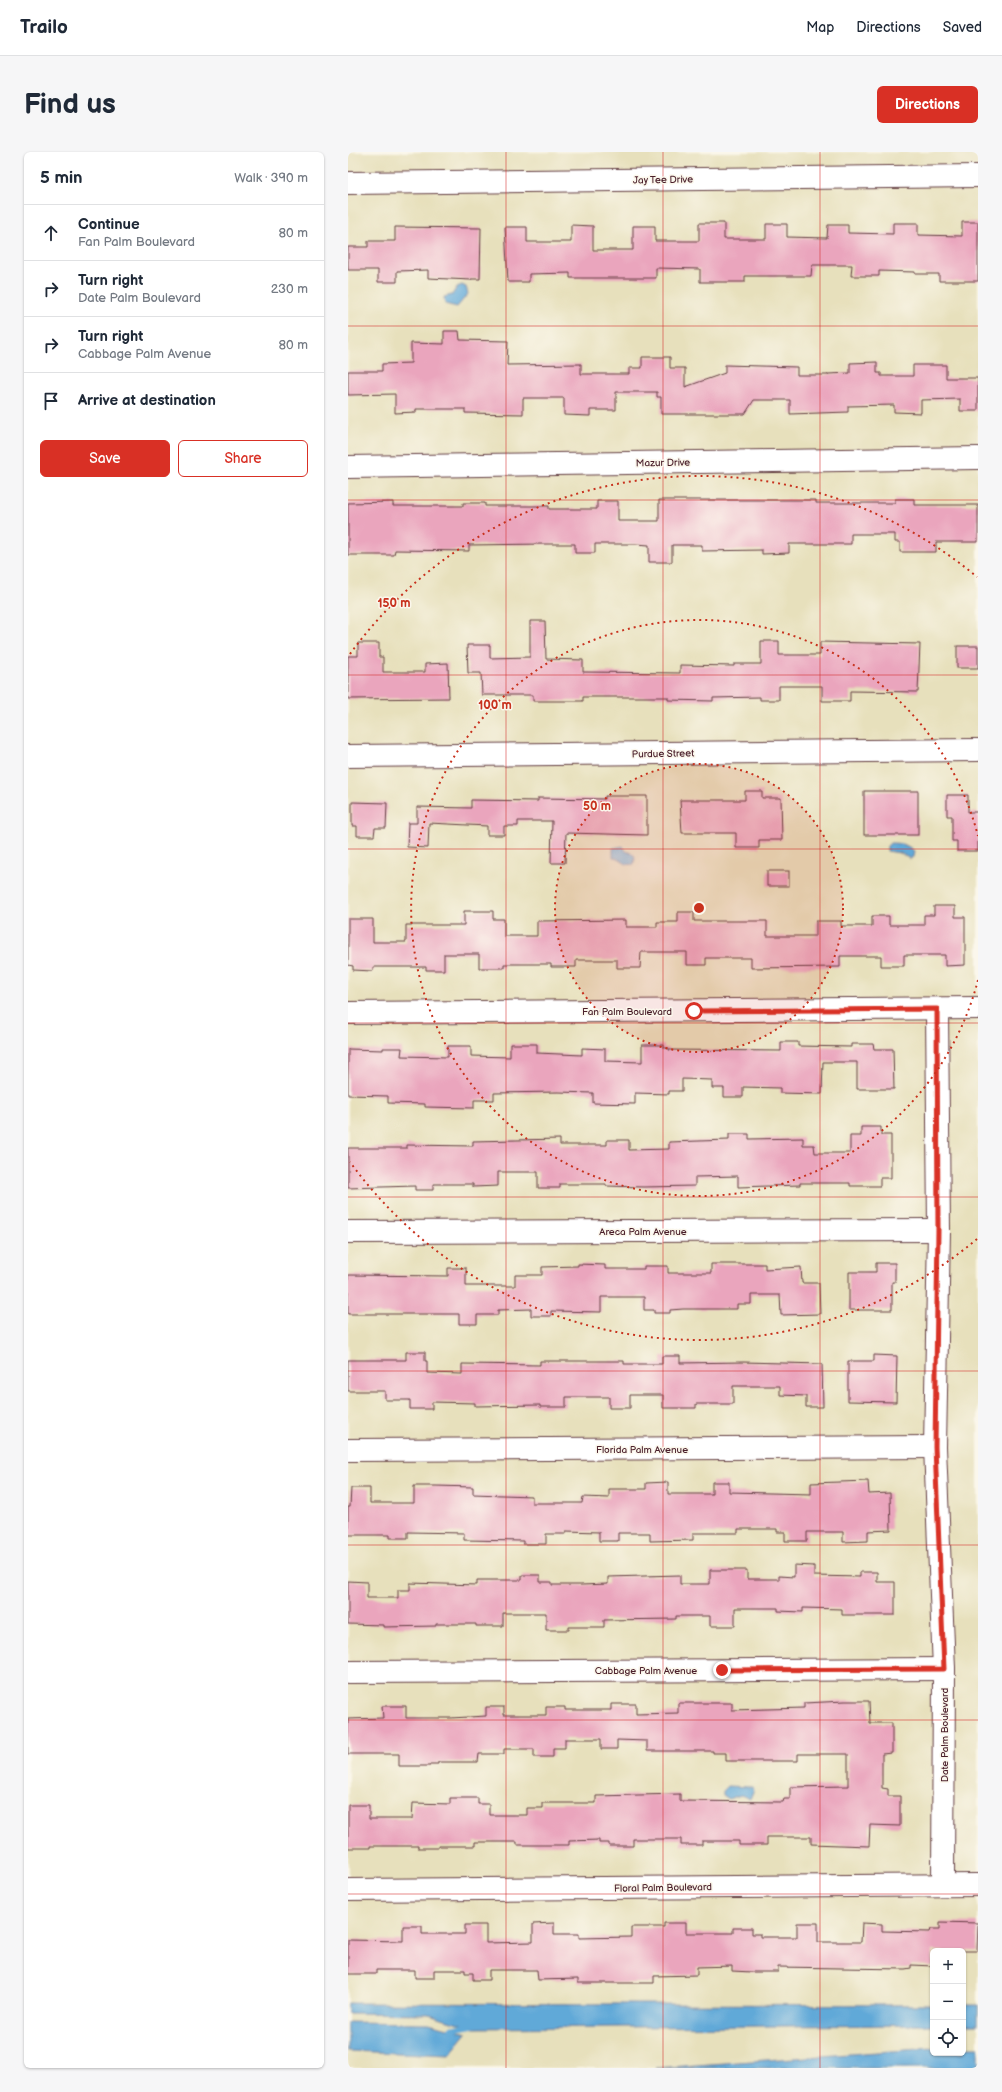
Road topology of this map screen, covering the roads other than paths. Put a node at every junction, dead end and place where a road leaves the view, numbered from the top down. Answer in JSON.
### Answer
{"nodes":[{"id":1,"x":978,"y":176,"type":"edge"},
{"id":2,"x":348,"y":183,"type":"edge"},
{"id":3,"x":978,"y":458,"type":"edge"},
{"id":4,"x":348,"y":467,"type":"edge"},
{"id":5,"x":978,"y":750,"type":"edge"},
{"id":6,"x":348,"y":756,"type":"edge"},
{"id":7,"x":978,"y":1008,"type":"edge"},
{"id":8,"x":937,"y":1009,"type":"junction"},
{"id":9,"x":348,"y":1013,"type":"edge"},
{"id":10,"x":938,"y":1230,"type":"junction"},
{"id":11,"x":348,"y":1232,"type":"edge"},
{"id":12,"x":935,"y":1447,"type":"junction"},
{"id":13,"x":348,"y":1450,"type":"edge"},
{"id":14,"x":944,"y":1669,"type":"junction"},
{"id":15,"x":348,"y":1672,"type":"edge"},
{"id":16,"x":943,"y":1885,"type":"junction"},
{"id":17,"x":978,"y":1885,"type":"edge"},
{"id":18,"x":348,"y":1890,"type":"edge"}],
"edges":[{"from":1,"to":2,"type":"street","name":"Jay Tee Drive"},
{"from":3,"to":4,"type":"street","name":"Mazur Drive"},
{"from":5,"to":6,"type":"street","name":"Purdue Street"},
{"from":7,"to":8,"type":"street","name":"Fan Palm Boulevard"},
{"from":8,"to":9,"type":"street","name":"Fan Palm Boulevard"},
{"from":8,"to":10,"type":"street","name":"Date Palm Boulevard"},
{"from":10,"to":11,"type":"street","name":"Areca Palm Avenue"},
{"from":10,"to":12,"type":"street","name":"Date Palm Boulevard"},
{"from":12,"to":13,"type":"street","name":"Florida Palm Avenue"},
{"from":12,"to":14,"type":"street","name":"Date Palm Boulevard"},
{"from":14,"to":15,"type":"street","name":"Cabbage Palm Avenue"},
{"from":14,"to":16,"type":"street","name":"Date Palm Boulevard"},
{"from":16,"to":17,"type":"street","name":"Floral Palm Boulevard"},
{"from":16,"to":18,"type":"street","name":"Floral Palm Boulevard"}]}
